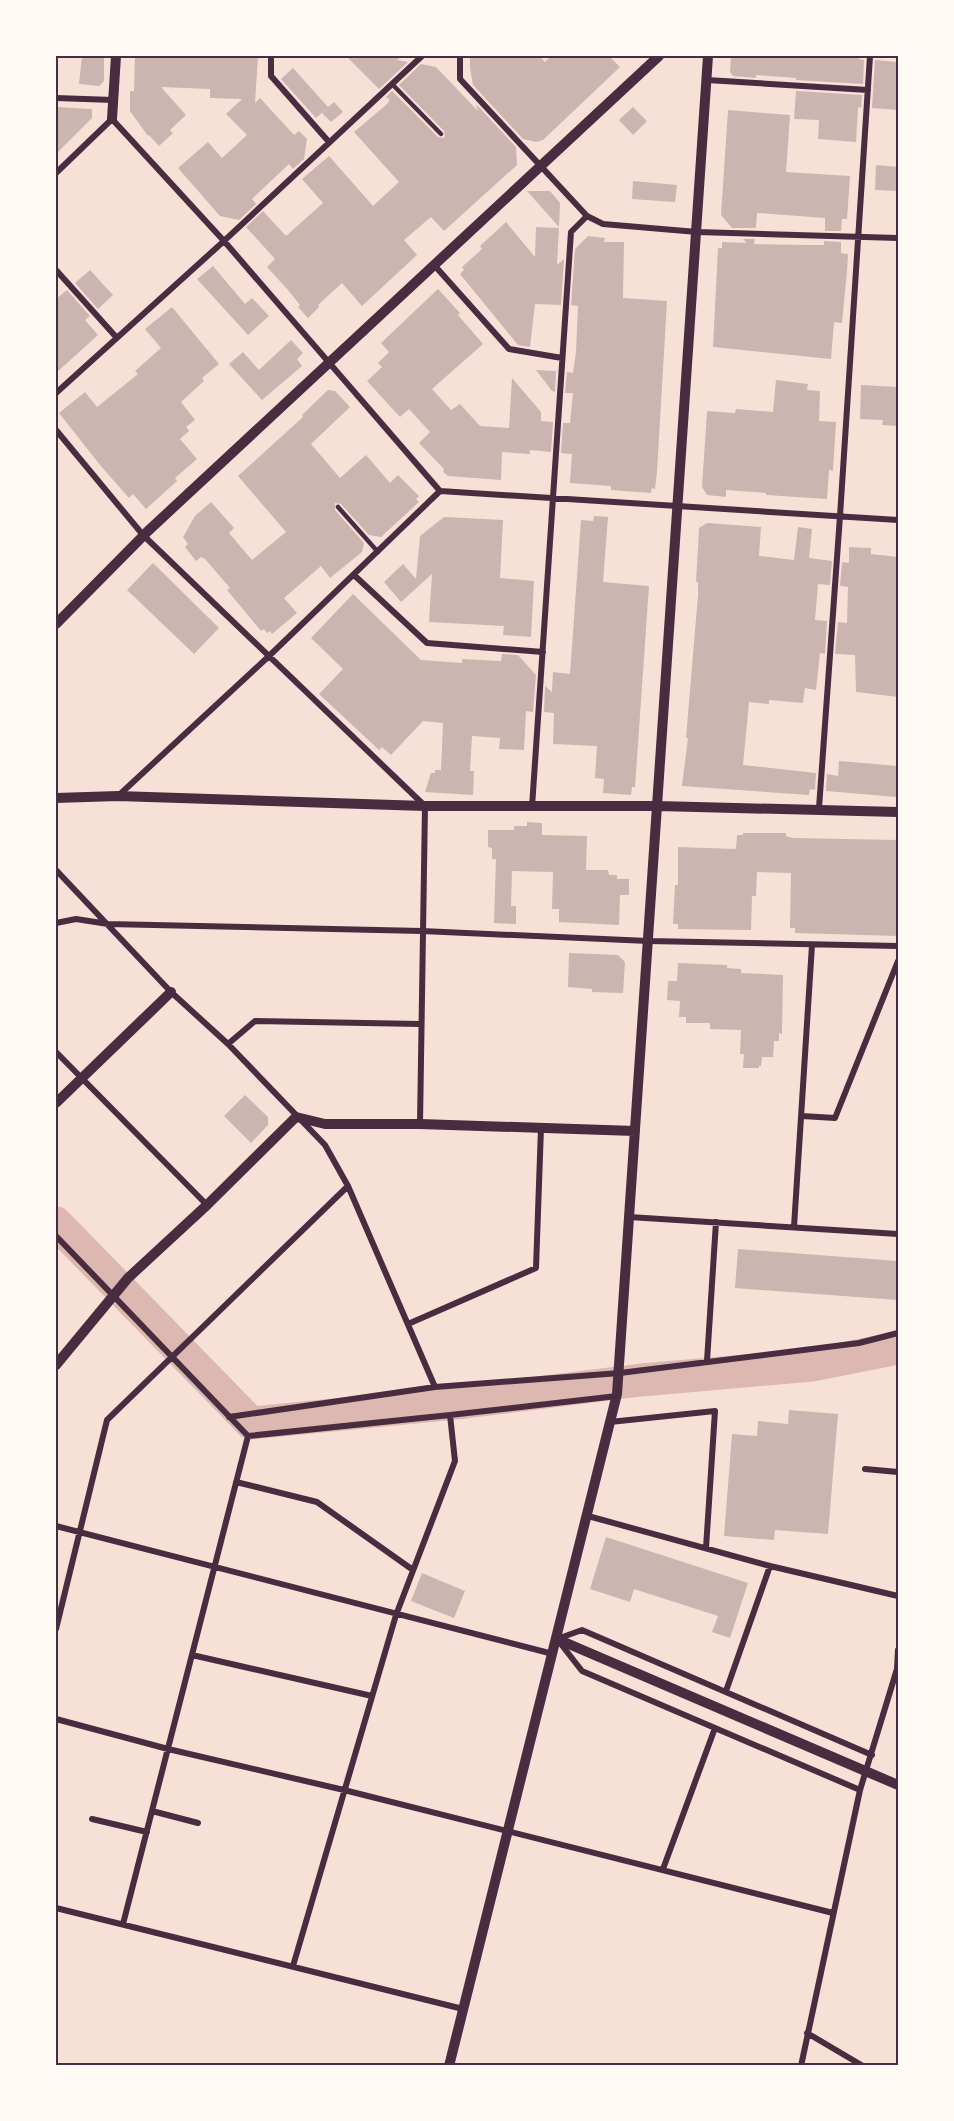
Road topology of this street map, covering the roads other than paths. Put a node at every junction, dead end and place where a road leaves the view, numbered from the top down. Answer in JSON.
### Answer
{"nodes":[{"id":1,"x":116,"y":56,"type":"edge"},
{"id":2,"x":271,"y":56,"type":"edge"},
{"id":3,"x":422,"y":56,"type":"edge"},
{"id":4,"x":460,"y":56,"type":"edge"},
{"id":5,"x":659,"y":56,"type":"edge"},
{"id":6,"x":708,"y":56,"type":"edge"},
{"id":7,"x":870,"y":56,"type":"edge"},
{"id":8,"x":707,"y":80,"type":"junction"},
{"id":9,"x":392,"y":84,"type":"junction"},
{"id":10,"x":868,"y":90,"type":"junction"},
{"id":11,"x":56,"y":98,"type":"edge"},
{"id":12,"x":113,"y":100,"type":"junction"},
{"id":13,"x":112,"y":119,"type":"junction"},
{"id":14,"x":441,"y":134,"type":"dead end"},
{"id":15,"x":329,"y":142,"type":"junction"},
{"id":16,"x":541,"y":165,"type":"junction"},
{"id":17,"x":56,"y":173,"type":"edge"},
{"id":18,"x":587,"y":216,"type":"junction"},
{"id":19,"x":697,"y":232,"type":"junction"},
{"id":20,"x":858,"y":236,"type":"junction"},
{"id":21,"x":898,"y":238,"type":"edge"},
{"id":22,"x":224,"y":241,"type":"junction"},
{"id":23,"x":435,"y":266,"type":"junction"},
{"id":24,"x":56,"y":270,"type":"edge"},
{"id":25,"x":117,"y":338,"type":"junction"},
{"id":26,"x":562,"y":358,"type":"junction"},
{"id":27,"x":329,"y":363,"type":"junction"},
{"id":28,"x":56,"y":393,"type":"edge"},
{"id":29,"x":56,"y":430,"type":"edge"},
{"id":30,"x":440,"y":491,"type":"junction"},
{"id":31,"x":552,"y":500,"type":"junction"},
{"id":32,"x":338,"y":507,"type":"dead end"},
{"id":33,"x":678,"y":507,"type":"junction"},
{"id":34,"x":840,"y":516,"type":"junction"},
{"id":35,"x":898,"y":520,"type":"edge"},
{"id":36,"x":143,"y":535,"type":"junction"},
{"id":37,"x":378,"y":552,"type":"junction"},
{"id":38,"x":354,"y":575,"type":"junction"},
{"id":39,"x":56,"y":624,"type":"edge"},
{"id":40,"x":543,"y":652,"type":"junction"},
{"id":41,"x":268,"y":657,"type":"junction"},
{"id":42,"x":118,"y":796,"type":"junction"},
{"id":43,"x":56,"y":798,"type":"edge"},
{"id":44,"x":424,"y":806,"type":"junction"},
{"id":45,"x":658,"y":806,"type":"junction"},
{"id":46,"x":532,"y":807,"type":"junction"},
{"id":47,"x":819,"y":808,"type":"junction"},
{"id":48,"x":898,"y":812,"type":"edge"},
{"id":49,"x":56,"y":870,"type":"edge"},
{"id":50,"x":56,"y":923,"type":"edge"},
{"id":51,"x":108,"y":924,"type":"junction"},
{"id":52,"x":422,"y":931,"type":"junction"},
{"id":53,"x":648,"y":941,"type":"junction"},
{"id":54,"x":812,"y":945,"type":"junction"},
{"id":55,"x":898,"y":946,"type":"edge"},
{"id":56,"x":898,"y":960,"type":"edge"},
{"id":57,"x":171,"y":992,"type":"junction"},
{"id":58,"x":420,"y":1023,"type":"junction"},
{"id":59,"x":228,"y":1044,"type":"junction"},
{"id":60,"x":56,"y":1052,"type":"edge"},
{"id":61,"x":81,"y":1078,"type":"junction"},
{"id":62,"x":56,"y":1103,"type":"edge"},
{"id":63,"x":802,"y":1116,"type":"junction"},
{"id":64,"x":296,"y":1117,"type":"junction"},
{"id":65,"x":420,"y":1124,"type":"junction"},
{"id":66,"x":541,"y":1128,"type":"junction"},
{"id":67,"x":635,"y":1131,"type":"junction"},
{"id":68,"x":348,"y":1186,"type":"junction"},
{"id":69,"x":207,"y":1205,"type":"junction"},
{"id":70,"x":629,"y":1217,"type":"junction"},
{"id":71,"x":716,"y":1222,"type":"junction"},
{"id":72,"x":794,"y":1227,"type":"junction"},
{"id":73,"x":898,"y":1234,"type":"edge"},
{"id":74,"x":56,"y":1236,"type":"edge"},
{"id":75,"x":114,"y":1293,"type":"junction"},
{"id":76,"x":408,"y":1324,"type":"junction"},
{"id":77,"x":898,"y":1334,"type":"edge"},
{"id":78,"x":172,"y":1358,"type":"junction"},
{"id":79,"x":707,"y":1361,"type":"junction"},
{"id":80,"x":56,"y":1365,"type":"edge"},
{"id":81,"x":620,"y":1373,"type":"junction"},
{"id":82,"x":435,"y":1387,"type":"junction"},
{"id":83,"x":617,"y":1395,"type":"junction"},
{"id":84,"x":450,"y":1415,"type":"junction"},
{"id":85,"x":230,"y":1417,"type":"junction"},
{"id":86,"x":610,"y":1422,"type":"junction"},
{"id":87,"x":248,"y":1436,"type":"junction"},
{"id":88,"x":865,"y":1469,"type":"dead end"},
{"id":89,"x":898,"y":1472,"type":"edge"},
{"id":90,"x":236,"y":1482,"type":"junction"},
{"id":91,"x":588,"y":1516,"type":"junction"},
{"id":92,"x":56,"y":1526,"type":"edge"},
{"id":93,"x":80,"y":1533,"type":"junction"},
{"id":94,"x":706,"y":1548,"type":"junction"},
{"id":95,"x":770,"y":1566,"type":"junction"},
{"id":96,"x":214,"y":1568,"type":"junction"},
{"id":97,"x":413,"y":1570,"type":"junction"},
{"id":98,"x":898,"y":1596,"type":"edge"},
{"id":99,"x":396,"y":1615,"type":"junction"},
{"id":100,"x":56,"y":1629,"type":"edge"},
{"id":101,"x":557,"y":1639,"type":"junction"},
{"id":102,"x":898,"y":1650,"type":"edge"},
{"id":103,"x":553,"y":1654,"type":"junction"},
{"id":104,"x":192,"y":1655,"type":"junction"},
{"id":105,"x":726,"y":1691,"type":"junction"},
{"id":106,"x":372,"y":1696,"type":"junction"},
{"id":107,"x":56,"y":1719,"type":"edge"},
{"id":108,"x":716,"y":1728,"type":"junction"},
{"id":109,"x":168,"y":1749,"type":"junction"},
{"id":110,"x":872,"y":1755,"type":"junction"},
{"id":111,"x":898,"y":1785,"type":"edge"},
{"id":112,"x":344,"y":1790,"type":"junction"},
{"id":113,"x":860,"y":1790,"type":"junction"},
{"id":114,"x":152,"y":1811,"type":"junction"},
{"id":115,"x":92,"y":1819,"type":"dead end"},
{"id":116,"x":198,"y":1823,"type":"dead end"},
{"id":117,"x":147,"y":1832,"type":"junction"},
{"id":118,"x":508,"y":1832,"type":"junction"},
{"id":119,"x":663,"y":1869,"type":"junction"},
{"id":120,"x":56,"y":1908,"type":"edge"},
{"id":121,"x":833,"y":1913,"type":"junction"},
{"id":122,"x":123,"y":1924,"type":"junction"},
{"id":123,"x":292,"y":1966,"type":"junction"},
{"id":124,"x":463,"y":2009,"type":"junction"},
{"id":125,"x":807,"y":2033,"type":"junction"},
{"id":126,"x":449,"y":2066,"type":"edge"},
{"id":127,"x":801,"y":2066,"type":"edge"},
{"id":128,"x":863,"y":2066,"type":"edge"}],
"edges":[{"from":1,"to":12,"type":"street"},
{"from":2,"to":15,"type":"street"},
{"from":3,"to":9,"type":"street"},
{"from":4,"to":16,"type":"street"},
{"from":5,"to":16,"type":"street"},
{"from":6,"to":8,"type":"street"},
{"from":7,"to":10,"type":"street"},
{"from":8,"to":10,"type":"street"},
{"from":8,"to":19,"type":"street"},
{"from":9,"to":14,"type":"lane"},
{"from":9,"to":15,"type":"street"},
{"from":10,"to":20,"type":"street"},
{"from":11,"to":12,"type":"street"},
{"from":12,"to":13,"type":"street"},
{"from":13,"to":17,"type":"street"},
{"from":13,"to":22,"type":"street"},
{"from":15,"to":22,"type":"street"},
{"from":16,"to":18,"type":"street"},
{"from":16,"to":23,"type":"street"},
{"from":18,"to":19,"type":"street"},
{"from":18,"to":26,"type":"street"},
{"from":19,"to":20,"type":"street"},
{"from":19,"to":33,"type":"street"},
{"from":20,"to":21,"type":"street"},
{"from":20,"to":34,"type":"street"},
{"from":22,"to":25,"type":"street"},
{"from":22,"to":27,"type":"street"},
{"from":23,"to":26,"type":"street"},
{"from":23,"to":27,"type":"street"},
{"from":24,"to":25,"type":"street"},
{"from":25,"to":28,"type":"street"},
{"from":26,"to":31,"type":"street"},
{"from":27,"to":30,"type":"street"},
{"from":27,"to":36,"type":"street"},
{"from":29,"to":36,"type":"street"},
{"from":30,"to":31,"type":"street"},
{"from":30,"to":37,"type":"street"},
{"from":31,"to":33,"type":"street"},
{"from":31,"to":40,"type":"street"},
{"from":32,"to":37,"type":"lane"},
{"from":33,"to":34,"type":"street"},
{"from":33,"to":45,"type":"street"},
{"from":34,"to":35,"type":"street"},
{"from":34,"to":47,"type":"street"},
{"from":36,"to":39,"type":"street"},
{"from":36,"to":41,"type":"street"},
{"from":37,"to":38,"type":"street"},
{"from":38,"to":40,"type":"street"},
{"from":38,"to":41,"type":"street"},
{"from":40,"to":46,"type":"street"},
{"from":41,"to":42,"type":"street"},
{"from":41,"to":44,"type":"street"},
{"from":42,"to":43,"type":"street"},
{"from":42,"to":44,"type":"street"},
{"from":44,"to":46,"type":"street"},
{"from":44,"to":52,"type":"street"},
{"from":45,"to":46,"type":"street"},
{"from":45,"to":47,"type":"street"},
{"from":45,"to":53,"type":"street"},
{"from":47,"to":48,"type":"street"},
{"from":49,"to":51,"type":"street"},
{"from":50,"to":51,"type":"street"},
{"from":51,"to":52,"type":"street"},
{"from":51,"to":57,"type":"street"},
{"from":52,"to":53,"type":"street"},
{"from":52,"to":58,"type":"street"},
{"from":53,"to":54,"type":"street"},
{"from":53,"to":67,"type":"street"},
{"from":54,"to":55,"type":"street"},
{"from":54,"to":63,"type":"street"},
{"from":56,"to":63,"type":"street"},
{"from":57,"to":59,"type":"street"},
{"from":57,"to":61,"type":"street"},
{"from":58,"to":59,"type":"street"},
{"from":58,"to":65,"type":"street"},
{"from":59,"to":64,"type":"street"},
{"from":60,"to":61,"type":"street"},
{"from":61,"to":62,"type":"street"},
{"from":61,"to":69,"type":"street"},
{"from":63,"to":72,"type":"street"},
{"from":64,"to":65,"type":"street"},
{"from":64,"to":68,"type":"street"},
{"from":64,"to":69,"type":"street"},
{"from":65,"to":66,"type":"street"},
{"from":66,"to":67,"type":"street"},
{"from":66,"to":76,"type":"street"},
{"from":67,"to":70,"type":"street"},
{"from":68,"to":76,"type":"street"},
{"from":68,"to":78,"type":"street"},
{"from":69,"to":75,"type":"street"},
{"from":70,"to":71,"type":"street"},
{"from":70,"to":81,"type":"street"},
{"from":71,"to":72,"type":"street"},
{"from":71,"to":79,"type":"street"},
{"from":72,"to":73,"type":"street"},
{"from":74,"to":75,"type":"street"},
{"from":75,"to":78,"type":"street"},
{"from":75,"to":80,"type":"street"},
{"from":76,"to":82,"type":"street"},
{"from":77,"to":79,"type":"street"},
{"from":78,"to":85,"type":"street"},
{"from":78,"to":93,"type":"street"},
{"from":79,"to":81,"type":"street"},
{"from":81,"to":82,"type":"street"},
{"from":81,"to":83,"type":"street"},
{"from":82,"to":85,"type":"street"},
{"from":83,"to":84,"type":"street"},
{"from":83,"to":86,"type":"street"},
{"from":84,"to":87,"type":"street"},
{"from":84,"to":97,"type":"street"},
{"from":85,"to":87,"type":"street"},
{"from":86,"to":91,"type":"street"},
{"from":86,"to":94,"type":"street"},
{"from":87,"to":90,"type":"street"},
{"from":88,"to":89,"type":"street"},
{"from":90,"to":96,"type":"street"},
{"from":90,"to":97,"type":"street"},
{"from":91,"to":94,"type":"street"},
{"from":91,"to":101,"type":"street"},
{"from":92,"to":93,"type":"street"},
{"from":93,"to":96,"type":"street"},
{"from":93,"to":100,"type":"street"},
{"from":94,"to":95,"type":"street"},
{"from":95,"to":98,"type":"street"},
{"from":95,"to":105,"type":"street"},
{"from":96,"to":99,"type":"street"},
{"from":96,"to":104,"type":"street"},
{"from":97,"to":99,"type":"street"},
{"from":99,"to":103,"type":"street"},
{"from":99,"to":106,"type":"street"},
{"from":101,"to":103,"type":"street"},
{"from":101,"to":105,"type":"street"},
{"from":101,"to":108,"type":"street"},
{"from":101,"to":111,"type":"street"},
{"from":102,"to":110,"type":"street"},
{"from":103,"to":118,"type":"street"},
{"from":104,"to":106,"type":"street"},
{"from":104,"to":109,"type":"street"},
{"from":105,"to":110,"type":"street"},
{"from":106,"to":112,"type":"street"},
{"from":107,"to":109,"type":"street"},
{"from":108,"to":113,"type":"street"},
{"from":108,"to":119,"type":"street"},
{"from":109,"to":112,"type":"street"},
{"from":109,"to":114,"type":"street"},
{"from":110,"to":113,"type":"street"},
{"from":112,"to":118,"type":"street"},
{"from":112,"to":123,"type":"street"},
{"from":113,"to":121,"type":"street"},
{"from":114,"to":116,"type":"street"},
{"from":114,"to":117,"type":"street"},
{"from":115,"to":117,"type":"street"},
{"from":117,"to":122,"type":"street"},
{"from":118,"to":119,"type":"street"},
{"from":118,"to":124,"type":"street"},
{"from":119,"to":121,"type":"street"},
{"from":120,"to":122,"type":"street"},
{"from":121,"to":125,"type":"street"},
{"from":122,"to":123,"type":"street"},
{"from":123,"to":124,"type":"street"},
{"from":124,"to":126,"type":"street"},
{"from":125,"to":127,"type":"street"},
{"from":125,"to":128,"type":"street"}]}
